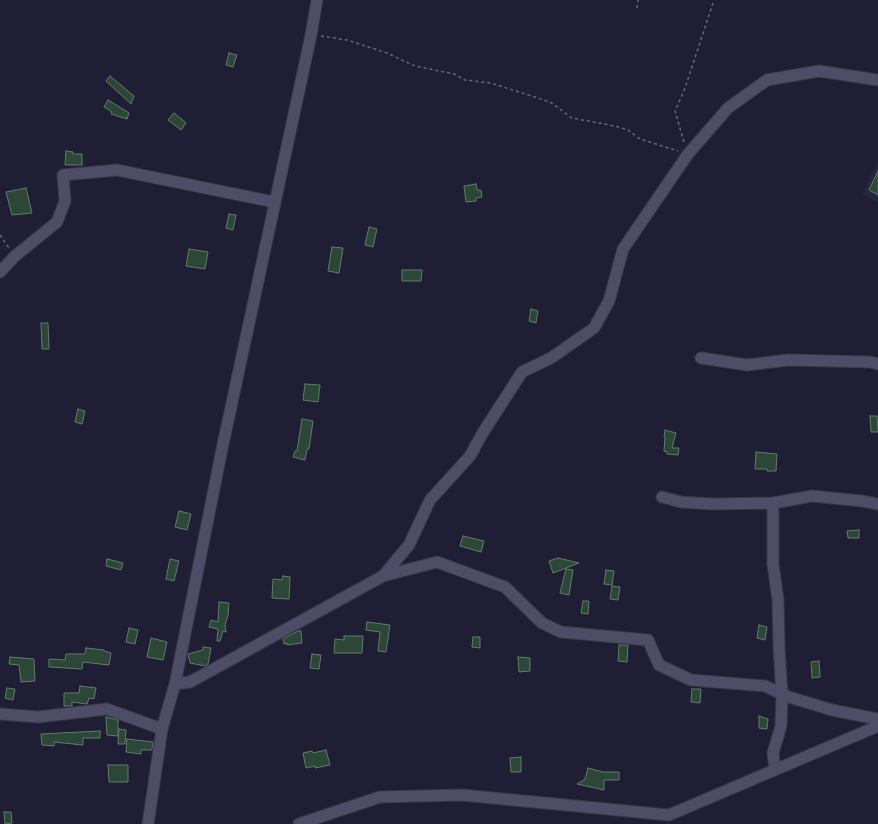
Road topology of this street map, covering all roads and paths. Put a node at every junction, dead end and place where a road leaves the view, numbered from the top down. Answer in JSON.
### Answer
{"nodes":[{"id":1,"x":317,"y":0,"type":"edge"},
{"id":2,"x":638,"y":0,"type":"edge"},
{"id":3,"x":714,"y":0,"type":"edge"},
{"id":4,"x":637,"y":8,"type":"dead end"},
{"id":5,"x":311,"y":35,"type":"junction"},
{"id":6,"x":878,"y":80,"type":"edge"},
{"id":7,"x":688,"y":154,"type":"junction"},
{"id":8,"x":274,"y":202,"type":"junction"},
{"id":9,"x":0,"y":235,"type":"edge"},
{"id":10,"x":15,"y":256,"type":"junction"},
{"id":11,"x":0,"y":272,"type":"edge"},
{"id":12,"x":701,"y":358,"type":"dead end"},
{"id":13,"x":878,"y":364,"type":"edge"},
{"id":14,"x":662,"y":497,"type":"dead end"},
{"id":15,"x":773,"y":503,"type":"junction"},
{"id":16,"x":878,"y":504,"type":"edge"},
{"id":17,"x":383,"y":576,"type":"junction"},
{"id":18,"x":176,"y":684,"type":"junction"},
{"id":19,"x":782,"y":694,"type":"junction"},
{"id":20,"x":0,"y":714,"type":"edge"},
{"id":21,"x":878,"y":719,"type":"edge"},
{"id":22,"x":878,"y":726,"type":"edge"},
{"id":23,"x":162,"y":729,"type":"junction"},
{"id":24,"x":775,"y":770,"type":"junction"},
{"id":25,"x":148,"y":824,"type":"edge"},
{"id":26,"x":299,"y":824,"type":"edge"}],
"edges":[{"from":1,"to":5,"type":"street"},
{"from":2,"to":4,"type":"path"},
{"from":3,"to":7,"type":"path"},
{"from":5,"to":7,"type":"path"},
{"from":5,"to":8,"type":"street"},
{"from":6,"to":7,"type":"street"},
{"from":7,"to":17,"type":"street"},
{"from":8,"to":10,"type":"street"},
{"from":8,"to":18,"type":"street"},
{"from":9,"to":10,"type":"path"},
{"from":10,"to":11,"type":"street"},
{"from":12,"to":13,"type":"street"},
{"from":14,"to":15,"type":"street"},
{"from":15,"to":16,"type":"street"},
{"from":15,"to":19,"type":"street"},
{"from":17,"to":18,"type":"street"},
{"from":17,"to":19,"type":"street"},
{"from":18,"to":23,"type":"street"},
{"from":19,"to":21,"type":"street"},
{"from":19,"to":24,"type":"street"},
{"from":20,"to":23,"type":"street"},
{"from":22,"to":24,"type":"street"},
{"from":23,"to":25,"type":"street"},
{"from":24,"to":26,"type":"street"}]}
